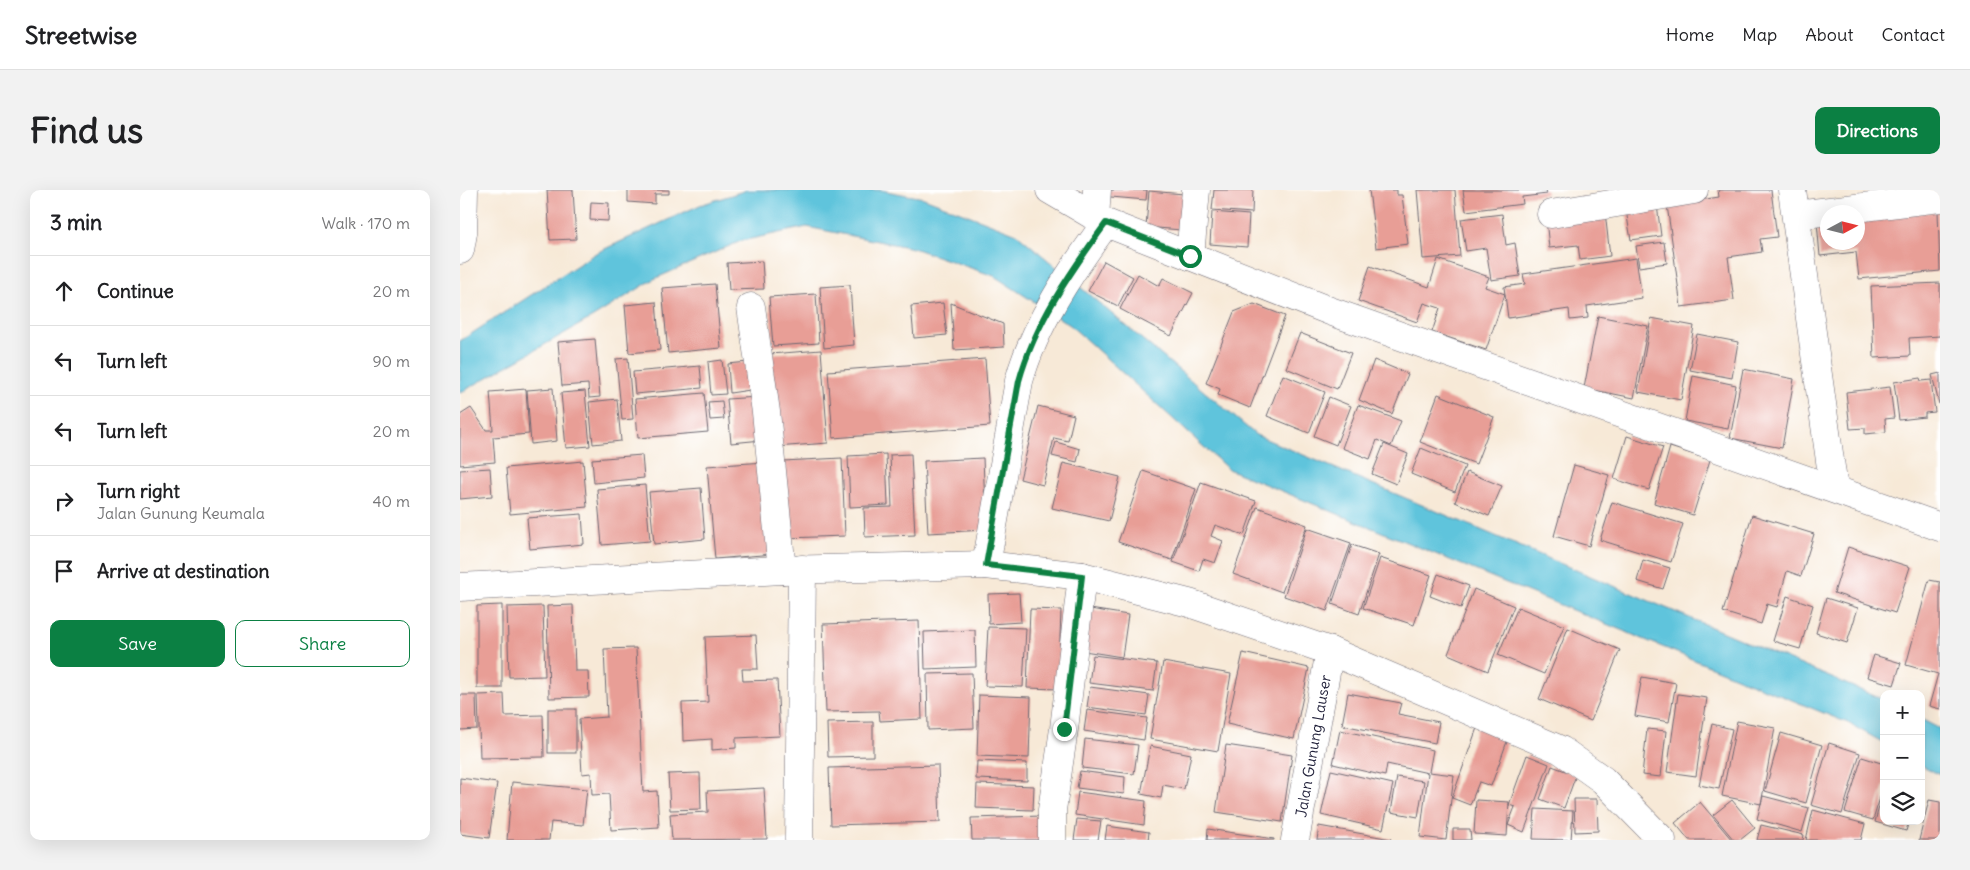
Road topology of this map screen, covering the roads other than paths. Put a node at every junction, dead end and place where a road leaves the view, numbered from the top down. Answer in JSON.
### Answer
{"nodes":[{"id":1,"x":464,"y":190,"type":"edge"},
{"id":2,"x":1050,"y":190,"type":"edge"},
{"id":3,"x":1097,"y":190,"type":"edge"},
{"id":4,"x":1196,"y":190,"type":"edge"},
{"id":5,"x":1694,"y":190,"type":"edge"},
{"id":6,"x":1940,"y":198,"type":"edge"},
{"id":7,"x":1794,"y":202,"type":"edge"},
{"id":8,"x":1551,"y":214,"type":"dead end"},
{"id":9,"x":1101,"y":220,"type":"junction"},
{"id":10,"x":460,"y":250,"type":"edge"},
{"id":11,"x":1190,"y":256,"type":"junction"},
{"id":12,"x":751,"y":307,"type":"dead end"},
{"id":13,"x":1834,"y":489,"type":"junction"},
{"id":14,"x":1940,"y":527,"type":"edge"},
{"id":15,"x":986,"y":565,"type":"junction"},
{"id":16,"x":792,"y":570,"type":"junction"},
{"id":17,"x":1082,"y":576,"type":"junction"},
{"id":18,"x":460,"y":587,"type":"edge"},
{"id":19,"x":1330,"y":651,"type":"junction"},
{"id":20,"x":799,"y":840,"type":"edge"},
{"id":21,"x":1052,"y":840,"type":"edge"},
{"id":22,"x":1296,"y":840,"type":"edge"},
{"id":23,"x":1662,"y":840,"type":"edge"}],
"edges":[{"from":1,"to":10,"type":"street"},
{"from":2,"to":9,"type":"street"},
{"from":3,"to":9,"type":"street"},
{"from":4,"to":11,"type":"street"},
{"from":5,"to":8,"type":"street"},
{"from":6,"to":7,"type":"street"},
{"from":7,"to":13,"type":"street"},
{"from":9,"to":11,"type":"street"},
{"from":9,"to":15,"type":"street"},
{"from":11,"to":13,"type":"street"},
{"from":12,"to":16,"type":"street"},
{"from":13,"to":14,"type":"street"},
{"from":15,"to":16,"type":"street"},
{"from":15,"to":17,"type":"street"},
{"from":16,"to":18,"type":"street"},
{"from":16,"to":20,"type":"street"},
{"from":17,"to":19,"type":"street"},
{"from":17,"to":21,"type":"street"},
{"from":19,"to":22,"type":"street","name":"Jalan Gunung Lauser"},
{"from":19,"to":23,"type":"street"}]}
